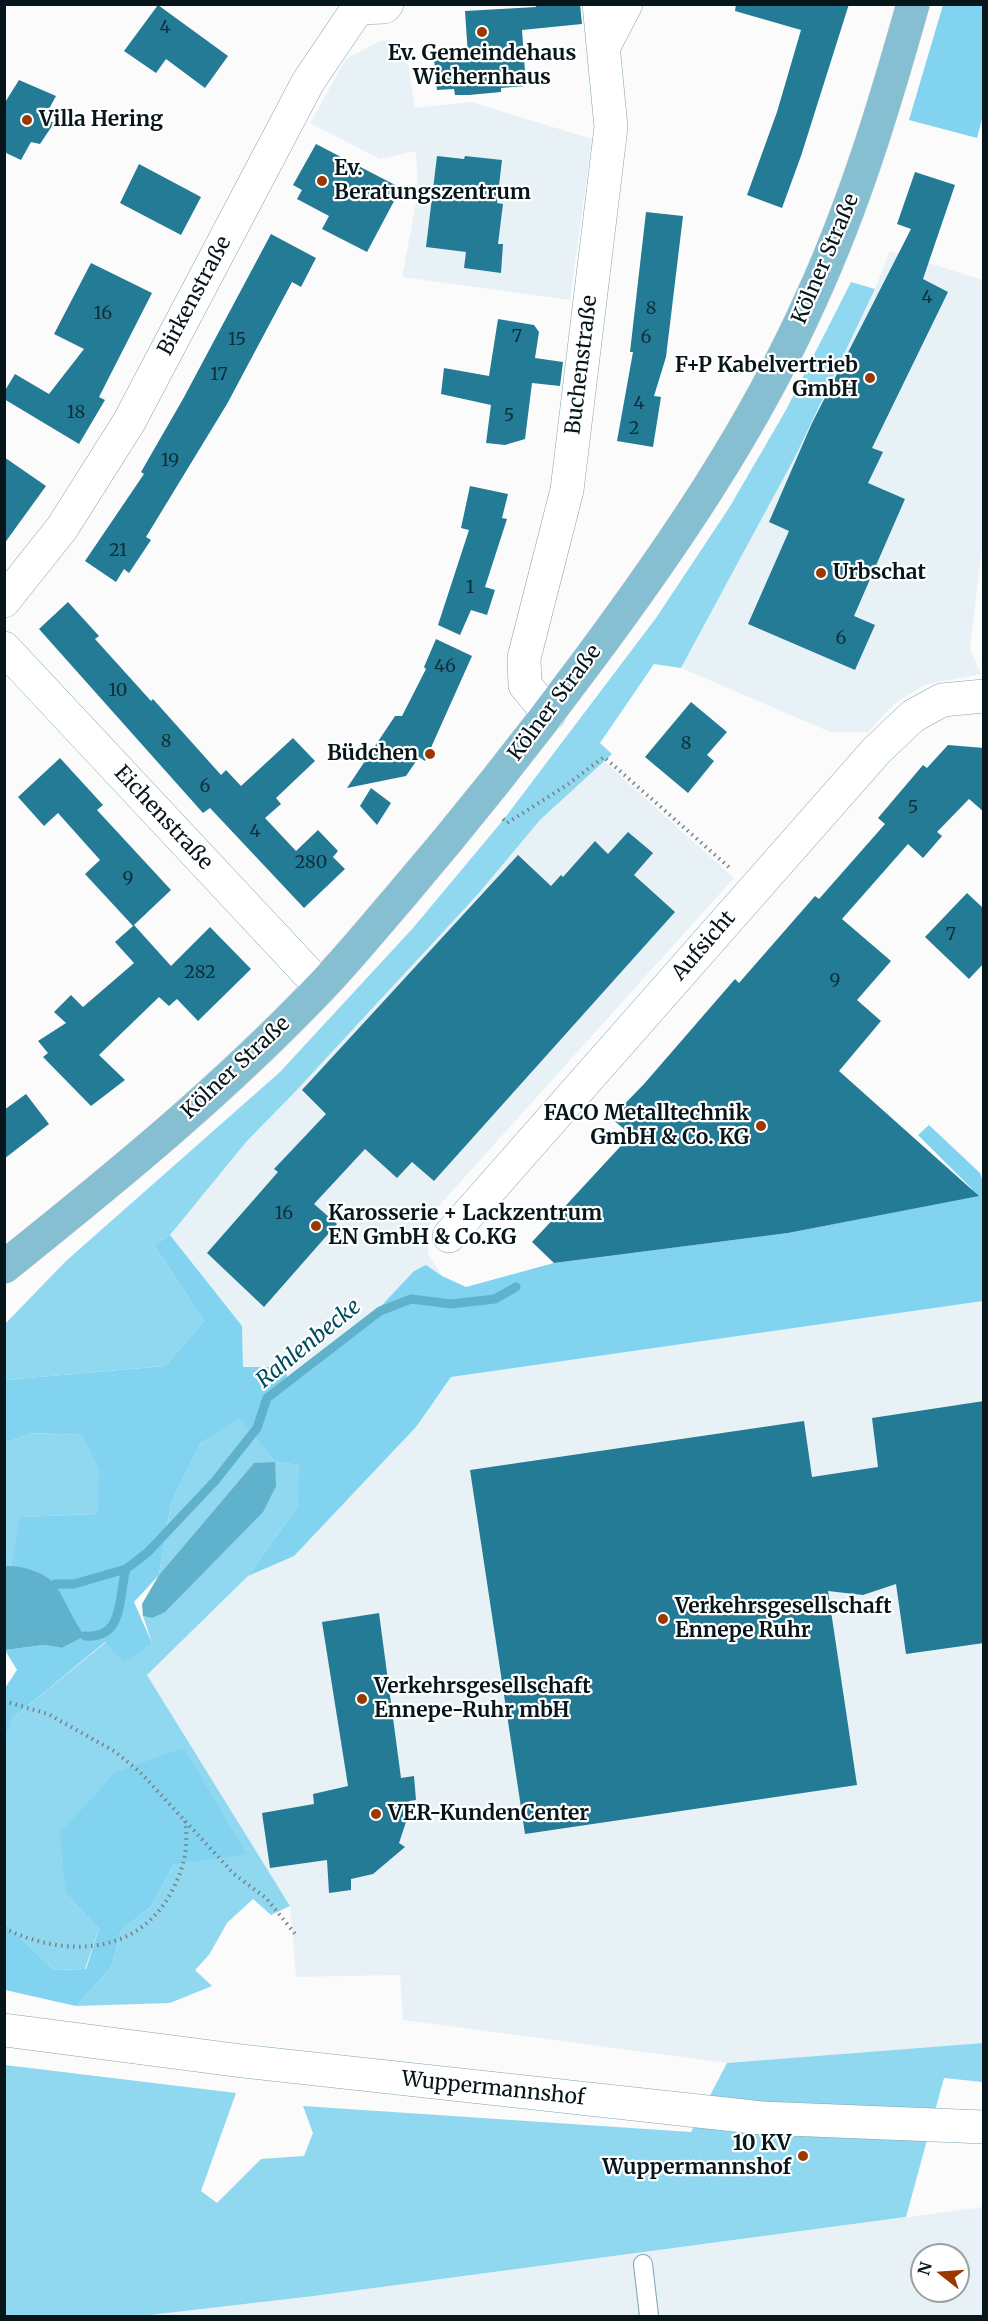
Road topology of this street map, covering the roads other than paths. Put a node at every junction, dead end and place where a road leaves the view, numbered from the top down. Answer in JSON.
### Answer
{"nodes":[{"id":1,"x":599,"y":4,"type":"edge"},
{"id":2,"x":626,"y":4,"type":"edge"},
{"id":3,"x":913,"y":4,"type":"edge"},
{"id":4,"x":366,"y":6,"type":"edge"},
{"id":5,"x":604,"y":46,"type":"junction"},
{"id":6,"x":4,"y":601,"type":"edge"},
{"id":7,"x":4,"y":648,"type":"edge"},
{"id":8,"x":984,"y":696,"type":"edge"},
{"id":9,"x":549,"y":714,"type":"junction"},
{"id":10,"x":321,"y":987,"type":"junction"},
{"id":11,"x":450,"y":1236,"type":"dead end"},
{"id":12,"x":4,"y":1267,"type":"edge"},
{"id":13,"x":4,"y":2030,"type":"edge"},
{"id":14,"x":984,"y":2127,"type":"edge"},
{"id":15,"x":643,"y":2264,"type":"dead end"},
{"id":16,"x":649,"y":2316,"type":"edge"}],
"edges":[{"from":1,"to":5,"type":"street","name":"Buchenstraße"},
{"from":2,"to":5,"type":"street"},
{"from":3,"to":9,"type":"main road","name":"Kölner Straße"},
{"from":4,"to":6,"type":"street","name":"Birkenstraße"},
{"from":5,"to":9,"type":"street","name":"Buchenstraße"},
{"from":7,"to":10,"type":"street","name":"Eichenstraße"},
{"from":8,"to":11,"type":"street","name":"Aufsicht"},
{"from":9,"to":10,"type":"main road","name":"Kölner Straße"},
{"from":10,"to":12,"type":"main road","name":"Kölner Straße"},
{"from":13,"to":14,"type":"street","name":"Wuppermannshof"},
{"from":15,"to":16,"type":"lane"}]}
